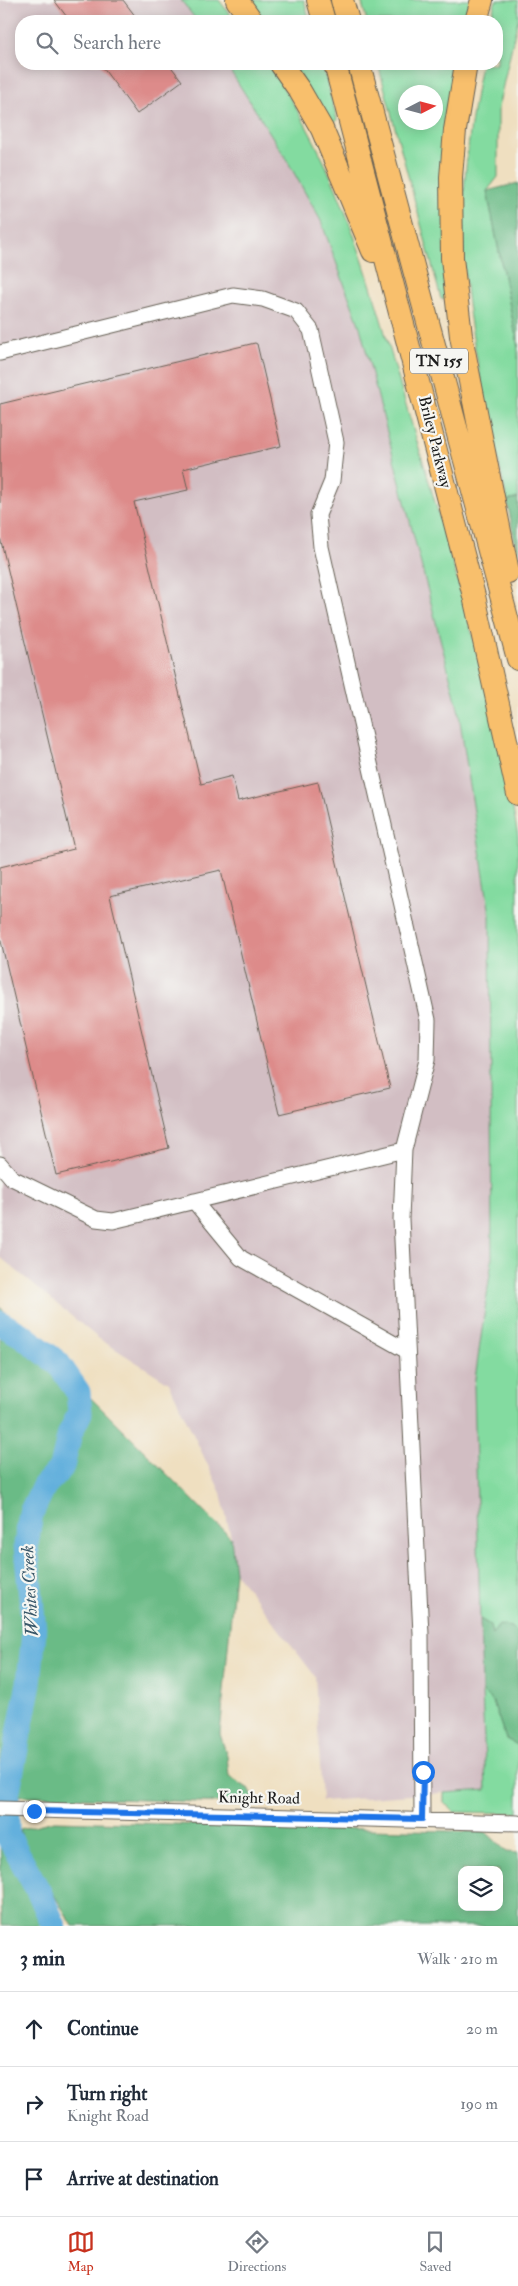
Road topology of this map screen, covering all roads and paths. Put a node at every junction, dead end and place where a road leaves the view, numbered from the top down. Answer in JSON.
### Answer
{"nodes":[{"id":1,"x":236,"y":0,"type":"edge"},
{"id":2,"x":318,"y":0,"type":"edge"},
{"id":3,"x":342,"y":0,"type":"edge"},
{"id":4,"x":482,"y":0,"type":"edge"},
{"id":5,"x":247,"y":15,"type":"edge"},
{"id":6,"x":322,"y":15,"type":"edge"},
{"id":7,"x":346,"y":15,"type":"edge"},
{"id":8,"x":478,"y":15,"type":"edge"},
{"id":9,"x":285,"y":70,"type":"edge"},
{"id":10,"x":337,"y":70,"type":"edge"},
{"id":11,"x":361,"y":70,"type":"edge"},
{"id":12,"x":465,"y":70,"type":"edge"},
{"id":13,"x":406,"y":330,"type":"junction"},
{"id":14,"x":0,"y":353,"type":"edge"},
{"id":15,"x":518,"y":652,"type":"edge"},
{"id":16,"x":518,"y":659,"type":"edge"},
{"id":17,"x":518,"y":794,"type":"edge"},
{"id":18,"x":404,"y":1150,"type":"junction"},
{"id":19,"x":0,"y":1164,"type":"edge"},
{"id":20,"x":194,"y":1201,"type":"junction"},
{"id":21,"x":407,"y":1351,"type":"junction"},
{"id":22,"x":0,"y":1809,"type":"edge"},
{"id":23,"x":422,"y":1819,"type":"junction"},
{"id":24,"x":518,"y":1823,"type":"edge"}],
"edges":[{"from":1,"to":5,"type":"highway"},
{"from":2,"to":6,"type":"highway"},
{"from":3,"to":7,"type":"highway"},
{"from":4,"to":8,"type":"highway"},
{"from":9,"to":13,"type":"highway"},
{"from":10,"to":13,"type":"highway","name":"Briley Parkway","number":"TN 155"},
{"from":11,"to":16,"type":"highway","name":"Briley Parkway","number":"TN 155"},
{"from":12,"to":15,"type":"highway"},
{"from":13,"to":17,"type":"highway","name":"Briley Parkway","number":"TN 155"},
{"from":14,"to":18,"type":"street"},
{"from":18,"to":20,"type":"street"},
{"from":18,"to":21,"type":"street"},
{"from":19,"to":20,"type":"street"},
{"from":20,"to":21,"type":"street"},
{"from":21,"to":23,"type":"street"},
{"from":22,"to":23,"type":"street","name":"Knight Road"},
{"from":23,"to":24,"type":"street","name":"Knight Road"}]}
